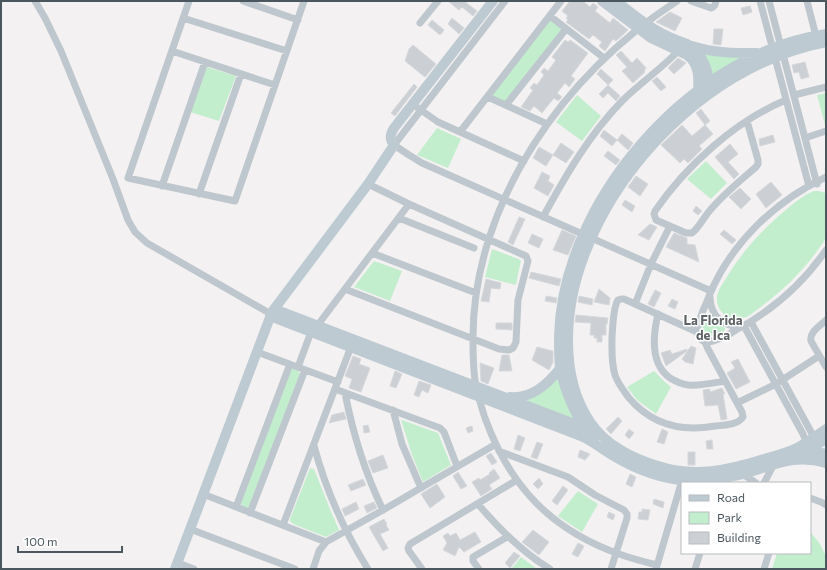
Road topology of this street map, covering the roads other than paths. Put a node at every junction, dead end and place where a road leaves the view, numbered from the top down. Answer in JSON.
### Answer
{"nodes":[{"id":1,"x":35,"y":1,"type":"edge"},
{"id":2,"x":189,"y":1,"type":"edge"},
{"id":3,"x":243,"y":1,"type":"edge"},
{"id":4,"x":304,"y":1,"type":"edge"},
{"id":5,"x":438,"y":1,"type":"edge"},
{"id":6,"x":493,"y":1,"type":"edge"},
{"id":7,"x":505,"y":1,"type":"edge"},
{"id":8,"x":561,"y":1,"type":"edge"},
{"id":9,"x":602,"y":1,"type":"edge"},
{"id":10,"x":616,"y":1,"type":"edge"},
{"id":11,"x":678,"y":1,"type":"edge"},
{"id":12,"x":691,"y":1,"type":"edge"},
{"id":13,"x":716,"y":1,"type":"edge"},
{"id":14,"x":760,"y":1,"type":"edge"},
{"id":15,"x":769,"y":1,"type":"edge"},
{"id":16,"x":807,"y":1,"type":"edge"},
{"id":17,"x":264,"y":5,"type":"edge"},
{"id":18,"x":550,"y":16,"type":"junction"},
{"id":19,"x":184,"y":18,"type":"junction"},
{"id":20,"x":298,"y":20,"type":"junction"},
{"id":21,"x":420,"y":23,"type":"dead end"},
{"id":22,"x":642,"y":26,"type":"junction"},
{"id":23,"x":566,"y":29,"type":"junction"},
{"id":24,"x":821,"y":39,"type":"edge"},
{"id":25,"x":683,"y":46,"type":"junction"},
{"id":26,"x":172,"y":51,"type":"junction"},
{"id":27,"x":287,"y":51,"type":"junction"},
{"id":28,"x":778,"y":51,"type":"junction"},
{"id":29,"x":761,"y":52,"type":"junction"},
{"id":30,"x":604,"y":58,"type":"junction"},
{"id":31,"x":205,"y":62,"type":"junction"},
{"id":32,"x":241,"y":74,"type":"junction"},
{"id":33,"x":275,"y":85,"type":"junction"},
{"id":34,"x":707,"y":85,"type":"junction"},
{"id":35,"x":826,"y":87,"type":"edge"},
{"id":36,"x":702,"y":94,"type":"junction"},
{"id":37,"x":794,"y":95,"type":"junction"},
{"id":38,"x":488,"y":97,"type":"junction"},
{"id":39,"x":786,"y":100,"type":"junction"},
{"id":40,"x":506,"y":105,"type":"junction"},
{"id":41,"x":417,"y":107,"type":"junction"},
{"id":42,"x":747,"y":121,"type":"junction"},
{"id":43,"x":547,"y":124,"type":"junction"},
{"id":44,"x":826,"y":131,"type":"edge"},
{"id":45,"x":460,"y":132,"type":"junction"},
{"id":46,"x":805,"y":138,"type":"junction"},
{"id":47,"x":394,"y":145,"type":"junction"},
{"id":48,"x":524,"y":161,"type":"junction"},
{"id":49,"x":826,"y":177,"type":"edge"},
{"id":50,"x":368,"y":184,"type":"junction"},
{"id":51,"x":814,"y":184,"type":"junction"},
{"id":52,"x":162,"y":186,"type":"junction"},
{"id":53,"x":826,"y":186,"type":"edge"},
{"id":54,"x":199,"y":194,"type":"junction"},
{"id":55,"x":504,"y":199,"type":"junction"},
{"id":56,"x":409,"y":204,"type":"junction"},
{"id":57,"x":544,"y":216,"type":"junction"},
{"id":58,"x":398,"y":218,"type":"junction"},
{"id":59,"x":670,"y":226,"type":"junction"},
{"id":60,"x":588,"y":236,"type":"junction"},
{"id":61,"x":489,"y":239,"type":"junction"},
{"id":62,"x":474,"y":248,"type":"dead end"},
{"id":63,"x":826,"y":250,"type":"edge"},
{"id":64,"x":372,"y":253,"type":"junction"},
{"id":65,"x":650,"y":264,"type":"junction"},
{"id":66,"x":345,"y":289,"type":"junction"},
{"id":67,"x":476,"y":293,"type":"junction"},
{"id":68,"x":711,"y":293,"type":"junction"},
{"id":69,"x":635,"y":304,"type":"junction"},
{"id":70,"x":272,"y":313,"type":"junction"},
{"id":71,"x":658,"y":314,"type":"junction"},
{"id":72,"x":826,"y":320,"type":"edge"},
{"id":73,"x":751,"y":322,"type":"junction"},
{"id":74,"x":743,"y":327,"type":"junction"},
{"id":75,"x":314,"y":329,"type":"junction"},
{"id":76,"x":697,"y":332,"type":"junction"},
{"id":77,"x":473,"y":339,"type":"junction"},
{"id":78,"x":705,"y":342,"type":"junction"},
{"id":79,"x":352,"y":343,"type":"junction"},
{"id":80,"x":257,"y":352,"type":"junction"},
{"id":81,"x":819,"y":356,"type":"junction"},
{"id":82,"x":290,"y":364,"type":"junction"},
{"id":83,"x":298,"y":367,"type":"junction"},
{"id":84,"x":565,"y":367,"type":"junction"},
{"id":85,"x":826,"y":367,"type":"edge"},
{"id":86,"x":305,"y":370,"type":"junction"},
{"id":87,"x":783,"y":380,"type":"junction"},
{"id":88,"x":725,"y":381,"type":"junction"},
{"id":89,"x":338,"y":382,"type":"junction"},
{"id":90,"x":776,"y":384,"type":"junction"},
{"id":91,"x":335,"y":389,"type":"junction"},
{"id":92,"x":477,"y":391,"type":"junction"},
{"id":93,"x":346,"y":393,"type":"junction"},
{"id":94,"x":505,"y":397,"type":"junction"},
{"id":95,"x":737,"y":403,"type":"junction"},
{"id":96,"x":393,"y":410,"type":"junction"},
{"id":97,"x":587,"y":423,"type":"junction"},
{"id":98,"x":826,"y":430,"type":"edge"},
{"id":99,"x":575,"y":434,"type":"junction"},
{"id":100,"x":600,"y":441,"type":"junction"},
{"id":101,"x":496,"y":444,"type":"junction"},
{"id":102,"x":314,"y":446,"type":"junction"},
{"id":103,"x":817,"y":447,"type":"edge"},
{"id":104,"x":499,"y":451,"type":"junction"},
{"id":105,"x":789,"y":456,"type":"junction"},
{"id":106,"x":826,"y":463,"type":"edge"},
{"id":107,"x":774,"y":464,"type":"junction"},
{"id":108,"x":457,"y":466,"type":"junction"},
{"id":109,"x":742,"y":470,"type":"junction"},
{"id":110,"x":683,"y":476,"type":"junction"},
{"id":111,"x":517,"y":480,"type":"junction"},
{"id":112,"x":681,"y":482,"type":"edge"},
{"id":113,"x":755,"y":482,"type":"edge"},
{"id":114,"x":765,"y":482,"type":"edge"},
{"id":115,"x":681,"y":483,"type":"edge"},
{"id":116,"x":421,"y":488,"type":"junction"},
{"id":117,"x":203,"y":494,"type":"junction"},
{"id":118,"x":811,"y":498,"type":"edge"},
{"id":119,"x":478,"y":504,"type":"junction"},
{"id":120,"x":826,"y":504,"type":"edge"},
{"id":121,"x":236,"y":507,"type":"junction"},
{"id":122,"x":383,"y":510,"type":"junction"},
{"id":123,"x":250,"y":513,"type":"junction"},
{"id":124,"x":283,"y":526,"type":"junction"},
{"id":125,"x":190,"y":529,"type":"junction"},
{"id":126,"x":346,"y":531,"type":"junction"},
{"id":127,"x":508,"y":536,"type":"junction"},
{"id":128,"x":326,"y":542,"type":"junction"},
{"id":129,"x":616,"y":553,"type":"junction"},
{"id":130,"x":700,"y":554,"type":"edge"},
{"id":131,"x":769,"y":554,"type":"edge"},
{"id":132,"x":176,"y":566,"type":"edge"},
{"id":133,"x":364,"y":567,"type":"edge"},
{"id":134,"x":656,"y":567,"type":"edge"},
{"id":135,"x":194,"y":569,"type":"edge"},
{"id":136,"x":295,"y":569,"type":"edge"},
{"id":137,"x":313,"y":569,"type":"edge"},
{"id":138,"x":422,"y":569,"type":"edge"},
{"id":139,"x":479,"y":569,"type":"edge"},
{"id":140,"x":550,"y":569,"type":"edge"},
{"id":141,"x":611,"y":569,"type":"edge"},
{"id":142,"x":695,"y":569,"type":"edge"},
{"id":143,"x":764,"y":569,"type":"edge"}],
"edges":[{"from":1,"to":70,"type":"street"},
{"from":2,"to":19,"type":"street"},
{"from":3,"to":17,"type":"street"},
{"from":4,"to":20,"type":"street"},
{"from":5,"to":21,"type":"street"},
{"from":6,"to":41,"type":"street"},
{"from":7,"to":41,"type":"street"},
{"from":8,"to":18,"type":"street"},
{"from":9,"to":22,"type":"street"},
{"from":10,"to":22,"type":"street"},
{"from":11,"to":22,"type":"street"},
{"from":12,"to":13,"type":"street"},
{"from":14,"to":28,"type":"street"},
{"from":15,"to":28,"type":"street"},
{"from":16,"to":24,"type":"street"},
{"from":17,"to":20,"type":"street"},
{"from":18,"to":23,"type":"street"},
{"from":18,"to":38,"type":"street"},
{"from":19,"to":26,"type":"street"},
{"from":19,"to":27,"type":"street"},
{"from":20,"to":27,"type":"street"},
{"from":22,"to":25,"type":"street"},
{"from":22,"to":30,"type":"street"},
{"from":23,"to":30,"type":"street"},
{"from":23,"to":40,"type":"street"},
{"from":24,"to":28,"type":"street"},
{"from":25,"to":29,"type":"street"},
{"from":25,"to":34,"type":"street"},
{"from":25,"to":36,"type":"street"},
{"from":25,"to":57,"type":"street"},
{"from":26,"to":31,"type":"street"},
{"from":26,"to":52,"type":"street"},
{"from":27,"to":33,"type":"street"},
{"from":28,"to":29,"type":"street"},
{"from":28,"to":36,"type":"street"},
{"from":28,"to":37,"type":"street"},
{"from":28,"to":39,"type":"street"},
{"from":29,"to":34,"type":"street"},
{"from":30,"to":43,"type":"street"},
{"from":31,"to":32,"type":"street"},
{"from":31,"to":52,"type":"street"},
{"from":32,"to":33,"type":"street"},
{"from":32,"to":54,"type":"street"},
{"from":33,"to":54,"type":"street"},
{"from":34,"to":36,"type":"street"},
{"from":35,"to":37,"type":"street"},
{"from":36,"to":60,"type":"street"},
{"from":37,"to":46,"type":"street"},
{"from":38,"to":40,"type":"street"},
{"from":38,"to":45,"type":"street"},
{"from":39,"to":42,"type":"street"},
{"from":39,"to":51,"type":"street"},
{"from":40,"to":43,"type":"street"},
{"from":41,"to":45,"type":"street"},
{"from":41,"to":47,"type":"street"},
{"from":42,"to":59,"type":"street"},
{"from":42,"to":59,"type":"street"},
{"from":43,"to":48,"type":"street"},
{"from":44,"to":46,"type":"street"},
{"from":45,"to":48,"type":"street"},
{"from":46,"to":51,"type":"street"},
{"from":47,"to":50,"type":"street"},
{"from":47,"to":55,"type":"street"},
{"from":48,"to":55,"type":"street"},
{"from":49,"to":51,"type":"street"},
{"from":50,"to":56,"type":"street"},
{"from":50,"to":70,"type":"street"},
{"from":51,"to":53,"type":"street"},
{"from":51,"to":68,"type":"street"},
{"from":52,"to":54,"type":"street"},
{"from":55,"to":57,"type":"street"},
{"from":55,"to":61,"type":"street"},
{"from":56,"to":58,"type":"street"},
{"from":56,"to":61,"type":"street"},
{"from":57,"to":60,"type":"street"},
{"from":58,"to":62,"type":"street"},
{"from":58,"to":64,"type":"street"},
{"from":59,"to":65,"type":"street"},
{"from":60,"to":65,"type":"street"},
{"from":60,"to":84,"type":"street"},
{"from":61,"to":67,"type":"street"},
{"from":61,"to":77,"type":"street"},
{"from":63,"to":73,"type":"street"},
{"from":64,"to":66,"type":"street"},
{"from":64,"to":67,"type":"street"},
{"from":65,"to":68,"type":"street"},
{"from":65,"to":69,"type":"street"},
{"from":66,"to":75,"type":"street"},
{"from":66,"to":77,"type":"street"},
{"from":67,"to":77,"type":"street"},
{"from":68,"to":74,"type":"street"},
{"from":68,"to":76,"type":"street"},
{"from":69,"to":71,"type":"street"},
{"from":69,"to":95,"type":"street"},
{"from":70,"to":75,"type":"street"},
{"from":70,"to":80,"type":"street"},
{"from":71,"to":76,"type":"street"},
{"from":71,"to":88,"type":"street"},
{"from":72,"to":81,"type":"street"},
{"from":73,"to":74,"type":"street"},
{"from":73,"to":87,"type":"street"},
{"from":74,"to":78,"type":"street"},
{"from":74,"to":90,"type":"street"},
{"from":75,"to":79,"type":"street"},
{"from":75,"to":83,"type":"street"},
{"from":76,"to":78,"type":"street"},
{"from":77,"to":92,"type":"street"},
{"from":78,"to":88,"type":"street"},
{"from":79,"to":89,"type":"street"},
{"from":79,"to":92,"type":"street"},
{"from":80,"to":82,"type":"street"},
{"from":80,"to":117,"type":"street"},
{"from":81,"to":85,"type":"street"},
{"from":81,"to":87,"type":"street"},
{"from":82,"to":83,"type":"street"},
{"from":82,"to":121,"type":"street"},
{"from":83,"to":86,"type":"street"},
{"from":84,"to":94,"type":"street"},
{"from":84,"to":97,"type":"street"},
{"from":86,"to":89,"type":"street"},
{"from":86,"to":123,"type":"street"},
{"from":87,"to":90,"type":"street"},
{"from":87,"to":103,"type":"street"},
{"from":88,"to":95,"type":"street"},
{"from":89,"to":91,"type":"street"},
{"from":90,"to":95,"type":"street"},
{"from":90,"to":103,"type":"street"},
{"from":91,"to":93,"type":"street"},
{"from":91,"to":102,"type":"street"},
{"from":92,"to":94,"type":"street"},
{"from":92,"to":99,"type":"street"},
{"from":92,"to":101,"type":"street"},
{"from":93,"to":96,"type":"street"},
{"from":93,"to":122,"type":"street"},
{"from":94,"to":97,"type":"street"},
{"from":96,"to":108,"type":"street"},
{"from":96,"to":116,"type":"street"},
{"from":97,"to":99,"type":"street"},
{"from":97,"to":100,"type":"street"},
{"from":98,"to":103,"type":"street"},
{"from":99,"to":100,"type":"street"},
{"from":100,"to":110,"type":"street"},
{"from":101,"to":104,"type":"street"},
{"from":101,"to":108,"type":"street"},
{"from":102,"to":124,"type":"street"},
{"from":102,"to":126,"type":"street"},
{"from":103,"to":105,"type":"street"},
{"from":103,"to":105,"type":"street"},
{"from":103,"to":106,"type":"street"},
{"from":104,"to":111,"type":"street"},
{"from":104,"to":129,"type":"street"},
{"from":105,"to":107,"type":"street"},
{"from":105,"to":109,"type":"street"},
{"from":107,"to":109,"type":"street"},
{"from":107,"to":114,"type":"street"},
{"from":108,"to":116,"type":"street"},
{"from":109,"to":110,"type":"street"},
{"from":109,"to":113,"type":"street"},
{"from":110,"to":112,"type":"street"},
{"from":111,"to":119,"type":"street"},
{"from":111,"to":129,"type":"street"},
{"from":115,"to":134,"type":"street"},
{"from":116,"to":122,"type":"street"},
{"from":117,"to":121,"type":"street"},
{"from":117,"to":125,"type":"street"},
{"from":118,"to":120,"type":"street"},
{"from":119,"to":127,"type":"street"},
{"from":119,"to":138,"type":"street"},
{"from":121,"to":123,"type":"street"},
{"from":122,"to":126,"type":"street"},
{"from":123,"to":124,"type":"street"},
{"from":124,"to":128,"type":"street"},
{"from":125,"to":132,"type":"street"},
{"from":125,"to":136,"type":"street"},
{"from":126,"to":128,"type":"street"},
{"from":126,"to":133,"type":"street"},
{"from":127,"to":139,"type":"street"},
{"from":127,"to":140,"type":"street"},
{"from":128,"to":137,"type":"street"},
{"from":129,"to":134,"type":"street"},
{"from":129,"to":141,"type":"street"},
{"from":130,"to":142,"type":"street"},
{"from":131,"to":143,"type":"street"},
{"from":132,"to":135,"type":"street"}]}
